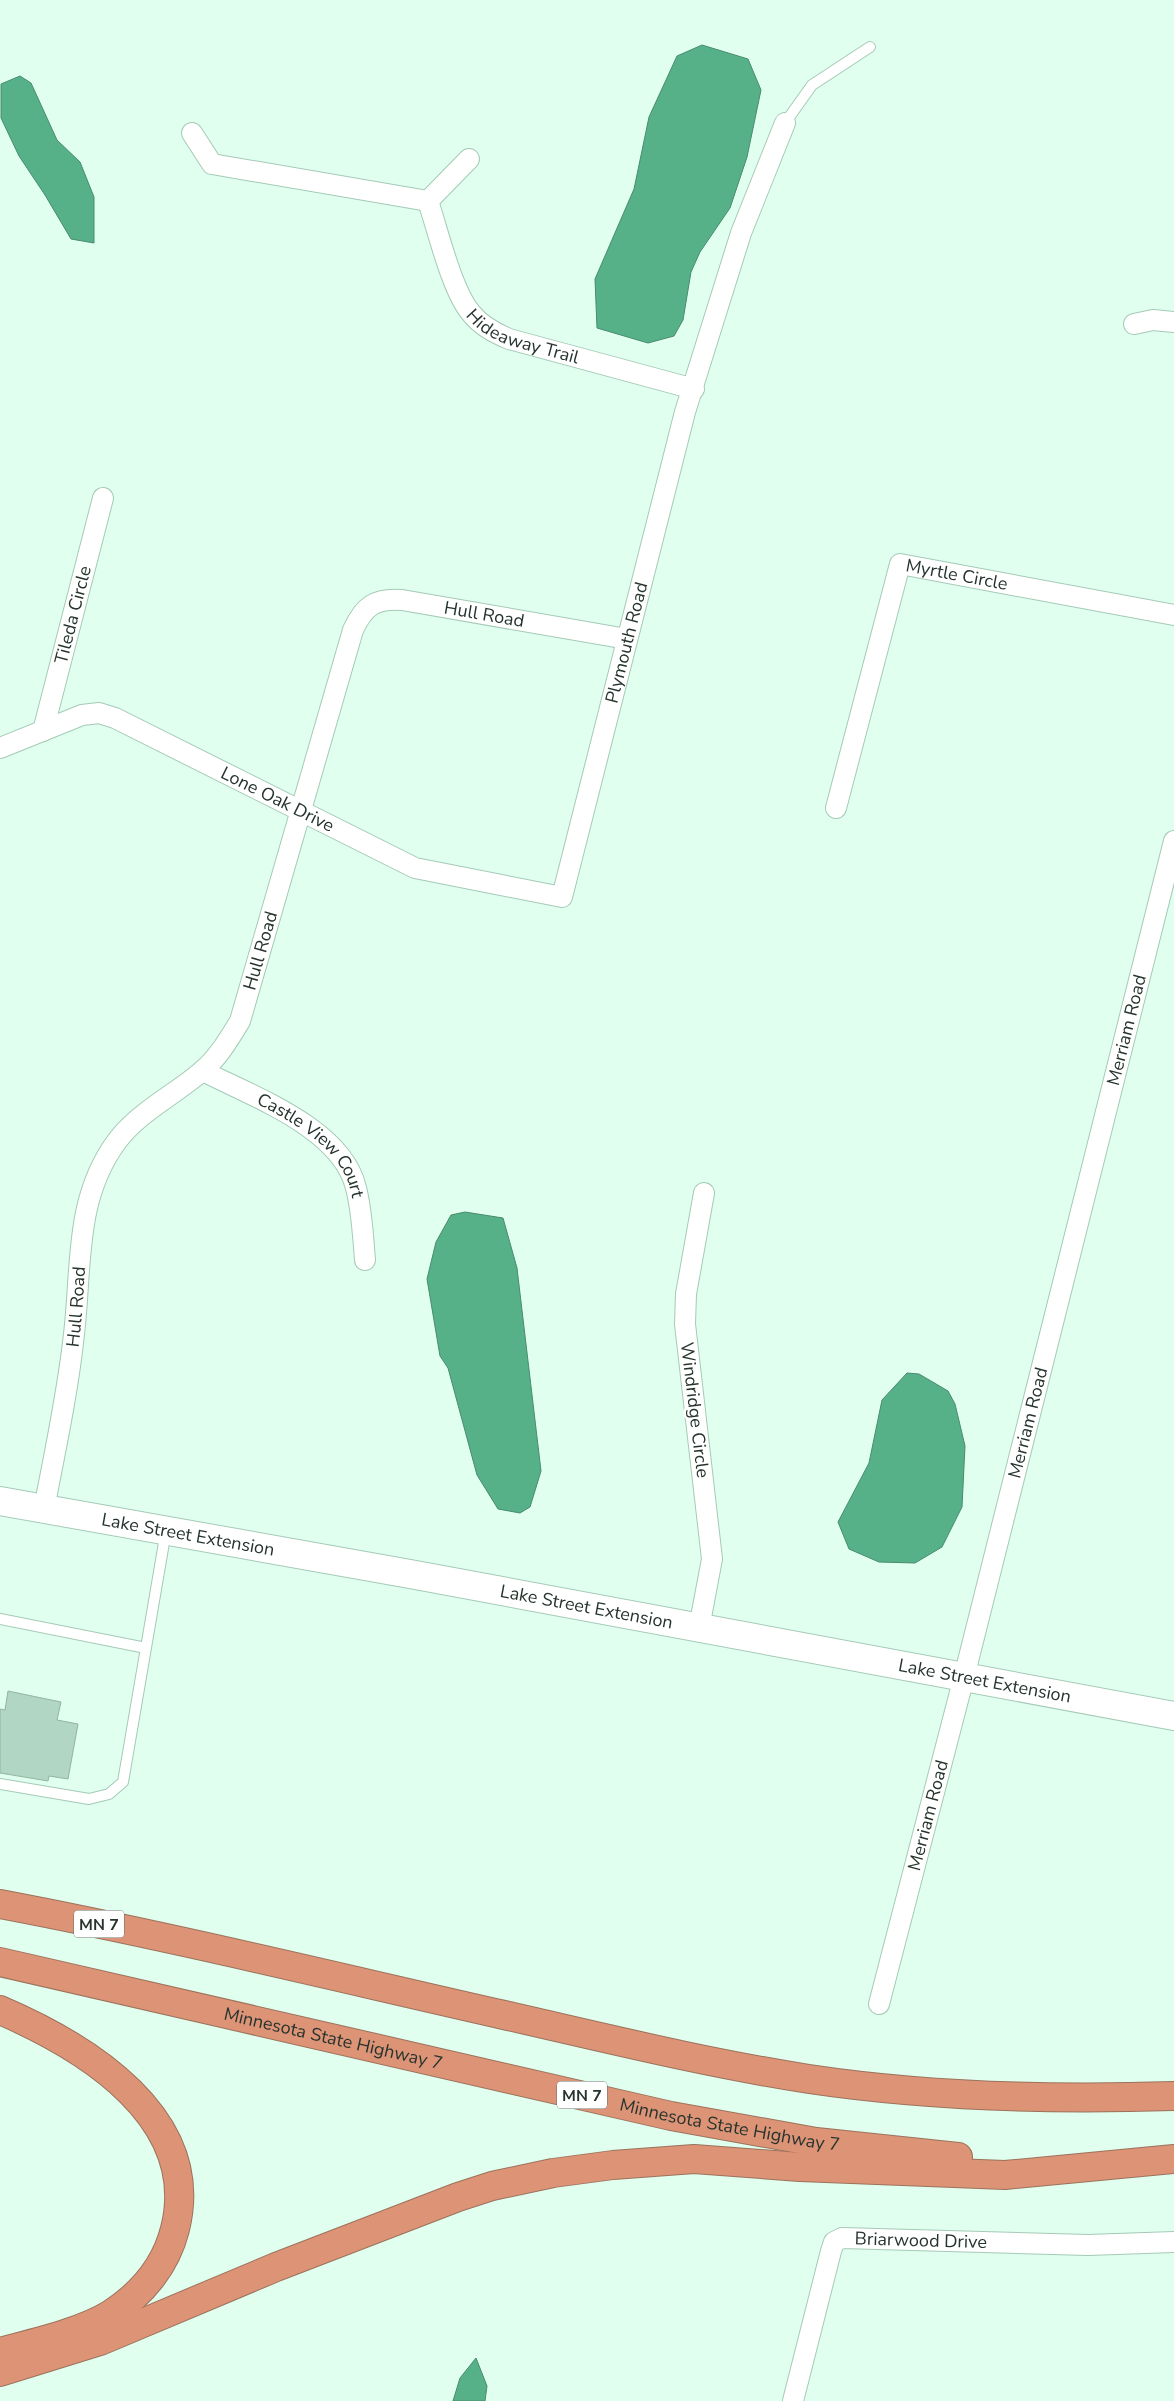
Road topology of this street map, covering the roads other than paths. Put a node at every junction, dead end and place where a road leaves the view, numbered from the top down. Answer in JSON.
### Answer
{"nodes":[{"id":1,"x":870,"y":47,"type":"dead end"},
{"id":2,"x":785,"y":123,"type":"joint"},
{"id":3,"x":192,"y":133,"type":"dead end"},
{"id":4,"x":468,"y":160,"type":"dead end"},
{"id":5,"x":428,"y":201,"type":"junction"},
{"id":6,"x":1174,"y":322,"type":"edge"},
{"id":7,"x":1134,"y":324,"type":"dead end"},
{"id":8,"x":694,"y":389,"type":"junction"},
{"id":9,"x":103,"y":498,"type":"dead end"},
{"id":10,"x":1174,"y":615,"type":"edge"},
{"id":11,"x":627,"y":639,"type":"junction"},
{"id":12,"x":43,"y":731,"type":"junction"},
{"id":13,"x":0,"y":748,"type":"edge"},
{"id":14,"x":836,"y":808,"type":"dead end"},
{"id":15,"x":302,"y":811,"type":"junction"},
{"id":16,"x":1174,"y":841,"type":"edge"},
{"id":17,"x":562,"y":897,"type":"joint"},
{"id":18,"x":203,"y":1071,"type":"junction"},
{"id":19,"x":704,"y":1193,"type":"dead end"},
{"id":20,"x":365,"y":1260,"type":"dead end"},
{"id":21,"x":0,"y":1501,"type":"edge"},
{"id":22,"x":44,"y":1509,"type":"junction"},
{"id":23,"x":166,"y":1530,"type":"junction"},
{"id":24,"x":0,"y":1619,"type":"edge"},
{"id":25,"x":699,"y":1628,"type":"junction"},
{"id":26,"x":146,"y":1648,"type":"junction"},
{"id":27,"x":964,"y":1677,"type":"junction"},
{"id":28,"x":1174,"y":1716,"type":"edge"},
{"id":29,"x":0,"y":1784,"type":"edge"},
{"id":30,"x":0,"y":1891,"type":"edge"},
{"id":31,"x":0,"y":1904,"type":"edge"},
{"id":32,"x":198,"y":1945,"type":"junction"},
{"id":33,"x":0,"y":1962,"type":"edge"},
{"id":34,"x":879,"y":2004,"type":"dead end"},
{"id":35,"x":0,"y":2010,"type":"edge"},
{"id":36,"x":1174,"y":2096,"type":"edge"},
{"id":37,"x":1174,"y":2159,"type":"edge"},
{"id":38,"x":1174,"y":2242,"type":"edge"},
{"id":39,"x":0,"y":2352,"type":"edge"},
{"id":40,"x":0,"y":2372,"type":"edge"},
{"id":41,"x":793,"y":2401,"type":"edge"}],
"edges":[{"from":1,"to":2,"type":"lane"},
{"from":2,"to":8,"type":"street","name":"Plymouth Road"},
{"from":3,"to":5,"type":"street"},
{"from":4,"to":5,"type":"street"},
{"from":5,"to":8,"type":"street","name":"Hideaway Trail"},
{"from":6,"to":7,"type":"street"},
{"from":8,"to":11,"type":"street","name":"Plymouth Road"},
{"from":9,"to":12,"type":"street","name":"Tileda Circle"},
{"from":10,"to":14,"type":"street","name":"Myrtle Circle"},
{"from":11,"to":15,"type":"street","name":"Hull Road"},
{"from":11,"to":17,"type":"street","name":"Plymouth Road"},
{"from":12,"to":13,"type":"street","name":"Lone Oak Drive"},
{"from":12,"to":15,"type":"street","name":"Lone Oak Drive"},
{"from":15,"to":17,"type":"street","name":"Lone Oak Drive"},
{"from":15,"to":18,"type":"street","name":"Hull Road"},
{"from":16,"to":27,"type":"street","name":"Merriam Road"},
{"from":18,"to":20,"type":"street","name":"Castle View Court"},
{"from":18,"to":22,"type":"street","name":"Hull Road"},
{"from":19,"to":25,"type":"street","name":"Windridge Circle"},
{"from":21,"to":22,"type":"street","name":"Lake Street Extension"},
{"from":22,"to":23,"type":"street","name":"Lake Street Extension"},
{"from":23,"to":25,"type":"street","name":"Lake Street Extension"},
{"from":23,"to":26,"type":"lane"},
{"from":24,"to":26,"type":"lane"},
{"from":25,"to":27,"type":"street","name":"Lake Street Extension"},
{"from":26,"to":29,"type":"lane"},
{"from":27,"to":28,"type":"street","name":"Lake Street Extension"},
{"from":27,"to":34,"type":"street","name":"Merriam Road"},
{"from":30,"to":32,"type":"highway"},
{"from":31,"to":32,"type":"highway","number":"MN 7"},
{"from":32,"to":36,"type":"highway","number":"MN 7"},
{"from":33,"to":37,"type":"highway","name":"Minnesota State Highway 7","number":"MN 7"},
{"from":35,"to":39,"type":"highway"},
{"from":37,"to":40,"type":"highway"},
{"from":38,"to":41,"type":"street","name":"Briarwood Drive"}]}
